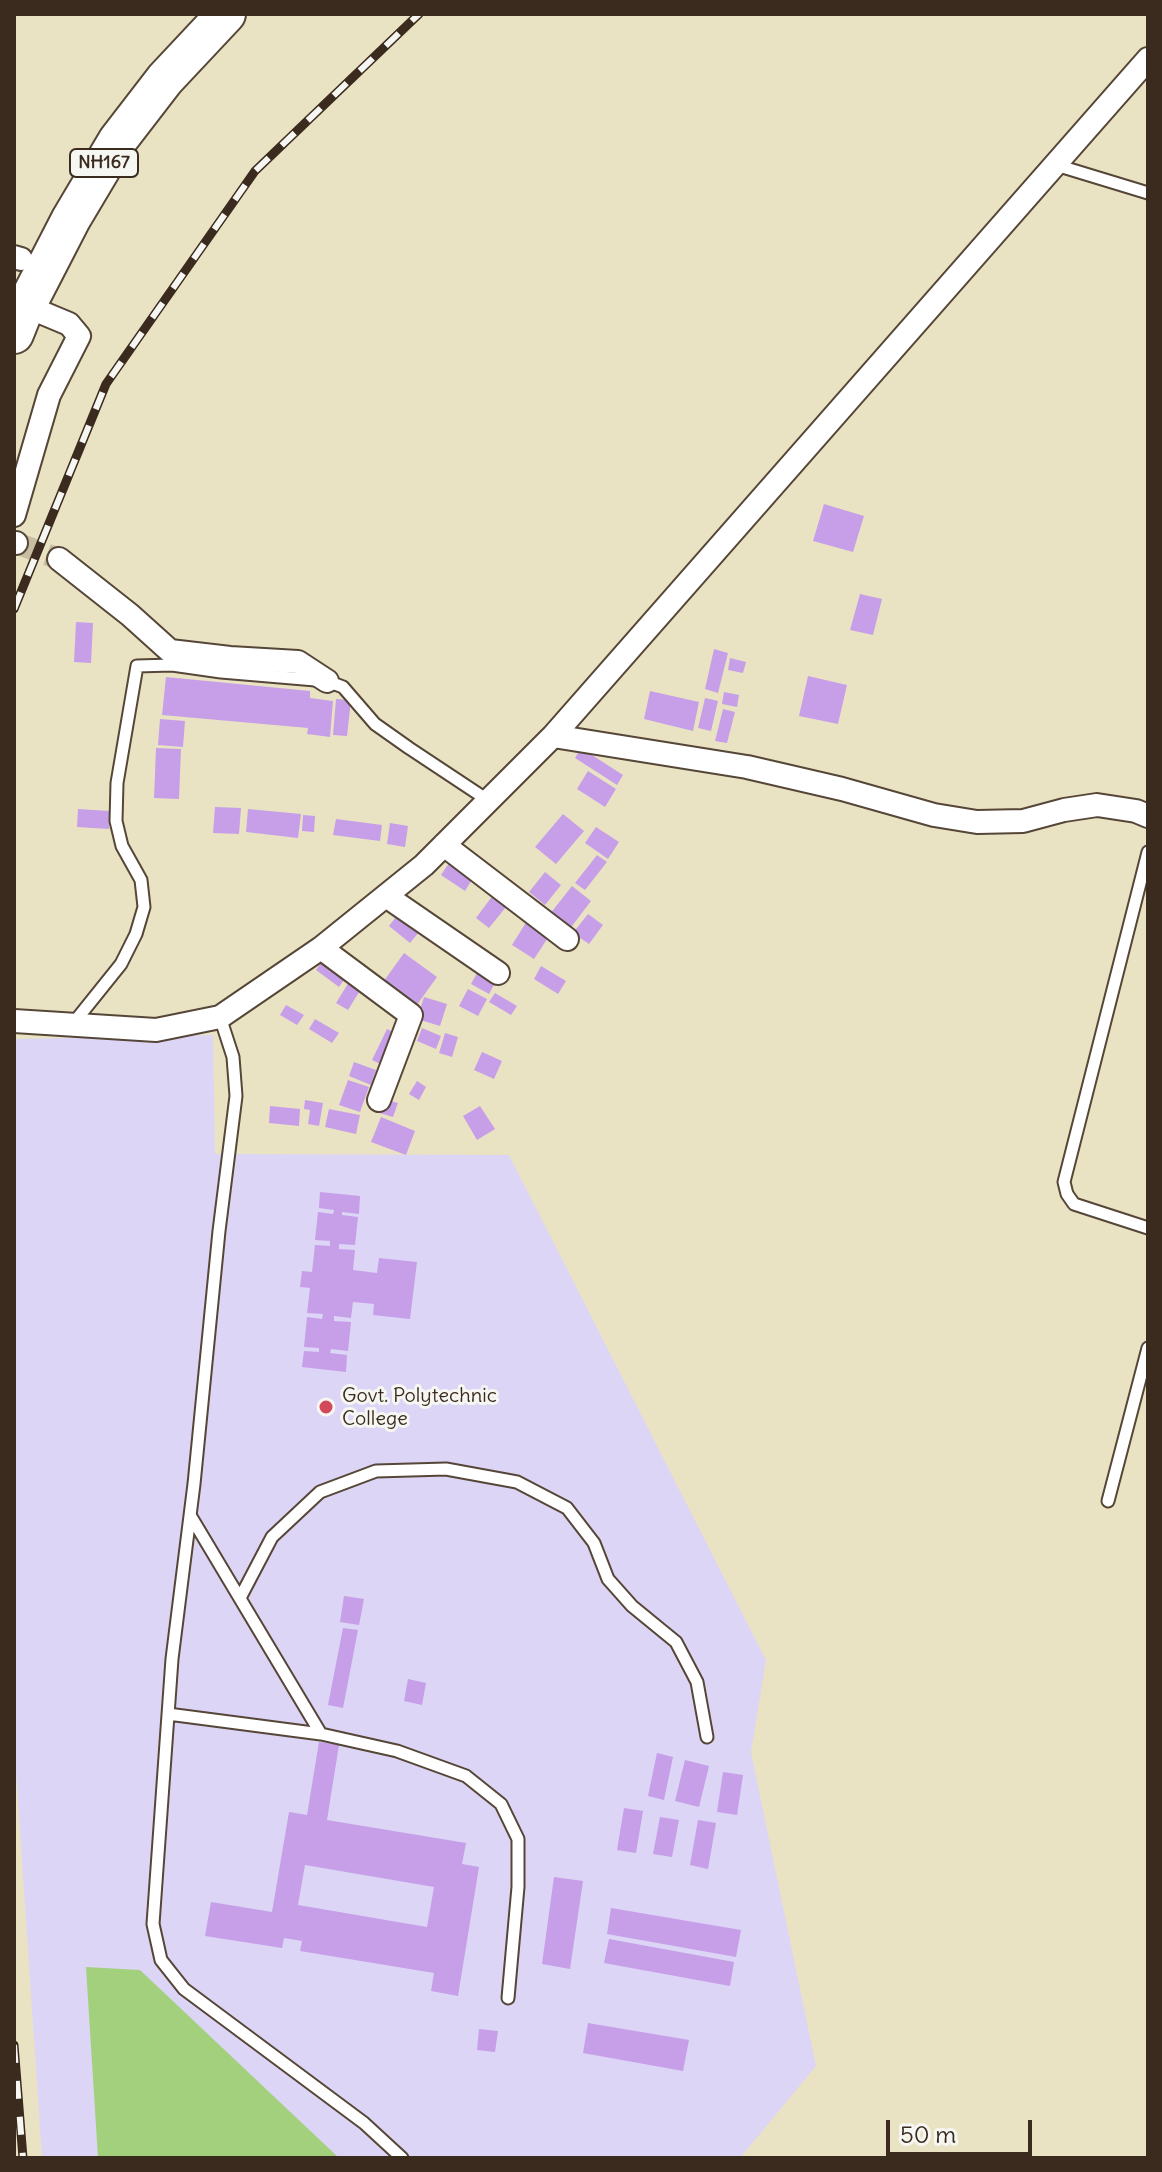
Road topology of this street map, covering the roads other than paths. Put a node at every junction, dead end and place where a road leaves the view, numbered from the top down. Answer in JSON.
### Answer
{"nodes":[{"id":1,"x":193,"y":14,"type":"edge"},
{"id":2,"x":226,"y":14,"type":"edge"},
{"id":3,"x":1148,"y":59,"type":"edge"},
{"id":4,"x":1056,"y":165,"type":"junction"},
{"id":5,"x":1148,"y":193,"type":"edge"},
{"id":6,"x":18,"y":286,"type":"edge"},
{"id":7,"x":14,"y":515,"type":"edge"},
{"id":8,"x":59,"y":559,"type":"tunnel mouth"},
{"id":9,"x":327,"y":681,"type":"junction"},
{"id":10,"x":553,"y":736,"type":"junction"},
{"id":11,"x":489,"y":801,"type":"junction"},
{"id":12,"x":1148,"y":816,"type":"edge"},
{"id":13,"x":444,"y":845,"type":"junction"},
{"id":14,"x":1148,"y":852,"type":"edge"},
{"id":15,"x":386,"y":896,"type":"junction"},
{"id":16,"x":567,"y":939,"type":"dead end"},
{"id":17,"x":321,"y":948,"type":"junction"},
{"id":18,"x":498,"y":973,"type":"dead end"},
{"id":19,"x":220,"y":1017,"type":"junction"},
{"id":20,"x":14,"y":1021,"type":"edge"},
{"id":21,"x":72,"y":1025,"type":"junction"},
{"id":22,"x":379,"y":1100,"type":"dead end"},
{"id":23,"x":1148,"y":1228,"type":"edge"},
{"id":24,"x":1148,"y":1348,"type":"edge"},
{"id":25,"x":1108,"y":1501,"type":"dead end"},
{"id":26,"x":190,"y":1515,"type":"junction"},
{"id":27,"x":240,"y":1598,"type":"junction"},
{"id":28,"x":168,"y":1714,"type":"junction"},
{"id":29,"x":321,"y":1734,"type":"junction"},
{"id":30,"x":707,"y":1737,"type":"dead end"},
{"id":31,"x":508,"y":1998,"type":"dead end"},
{"id":32,"x":402,"y":2158,"type":"edge"}],
"edges":[{"from":1,"to":6,"type":"highway","number":"NH167"},
{"from":2,"to":6,"type":"highway","number":"NH167"},
{"from":3,"to":4,"type":"street"},
{"from":4,"to":5,"type":"lane"},
{"from":4,"to":10,"type":"street"},
{"from":6,"to":7,"type":"street"},
{"from":8,"to":9,"type":"street"},
{"from":9,"to":11,"type":"lane"},
{"from":9,"to":21,"type":"lane"},
{"from":10,"to":11,"type":"street"},
{"from":10,"to":12,"type":"street"},
{"from":11,"to":13,"type":"street"},
{"from":13,"to":15,"type":"street"},
{"from":13,"to":16,"type":"street"},
{"from":14,"to":23,"type":"lane"},
{"from":15,"to":17,"type":"street"},
{"from":15,"to":18,"type":"street"},
{"from":17,"to":19,"type":"street"},
{"from":17,"to":22,"type":"street"},
{"from":19,"to":21,"type":"street"},
{"from":19,"to":26,"type":"lane"},
{"from":20,"to":21,"type":"street"},
{"from":24,"to":25,"type":"lane"},
{"from":26,"to":27,"type":"lane"},
{"from":26,"to":28,"type":"lane"},
{"from":27,"to":29,"type":"lane"},
{"from":27,"to":30,"type":"lane"},
{"from":28,"to":29,"type":"lane"},
{"from":28,"to":32,"type":"lane"},
{"from":29,"to":31,"type":"lane"}]}
